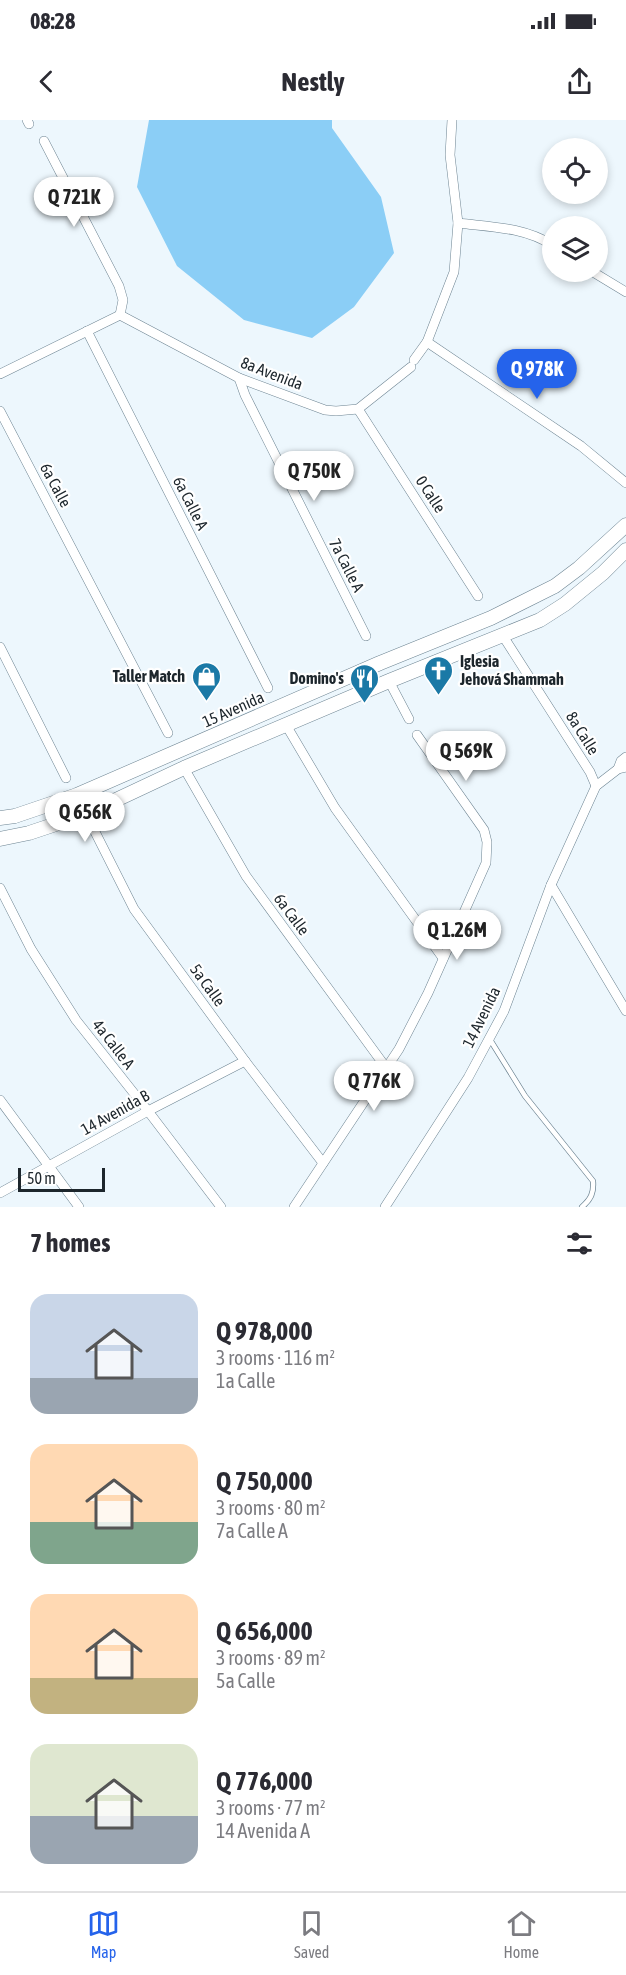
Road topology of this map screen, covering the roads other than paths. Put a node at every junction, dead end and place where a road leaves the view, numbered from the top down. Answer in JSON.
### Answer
{"nodes":[{"id":1,"x":452,"y":120,"type":"edge"},
{"id":2,"x":44,"y":141,"type":"dead end"},
{"id":3,"x":458,"y":222,"type":"junction"},
{"id":4,"x":542,"y":239,"type":"edge"},
{"id":5,"x":608,"y":281,"type":"edge"},
{"id":6,"x":626,"y":292,"type":"edge"},
{"id":7,"x":120,"y":315,"type":"junction"},
{"id":8,"x":87,"y":331,"type":"junction"},
{"id":9,"x":427,"y":342,"type":"junction"},
{"id":10,"x":0,"y":374,"type":"edge"},
{"id":11,"x":239,"y":378,"type":"junction"},
{"id":12,"x":358,"y":409,"type":"junction"},
{"id":13,"x":0,"y":411,"type":"edge"},
{"id":14,"x":626,"y":483,"type":"edge"},
{"id":15,"x":626,"y":525,"type":"edge"},
{"id":16,"x":626,"y":550,"type":"edge"},
{"id":17,"x":478,"y":596,"type":"dead end"},
{"id":18,"x":366,"y":636,"type":"dead end"},
{"id":19,"x":503,"y":636,"type":"junction"},
{"id":20,"x":0,"y":647,"type":"edge"},
{"id":21,"x":389,"y":681,"type":"junction"},
{"id":22,"x":268,"y":688,"type":"dead end"},
{"id":23,"x":409,"y":719,"type":"dead end"},
{"id":24,"x":286,"y":725,"type":"junction"},
{"id":25,"x":168,"y":733,"type":"dead end"},
{"id":26,"x":417,"y":735,"type":"dead end"},
{"id":27,"x":626,"y":757,"type":"edge"},
{"id":28,"x":184,"y":768,"type":"junction"},
{"id":29,"x":622,"y":768,"type":"edge"},
{"id":30,"x":66,"y":778,"type":"dead end"},
{"id":31,"x":596,"y":786,"type":"junction"},
{"id":32,"x":86,"y":814,"type":"junction"},
{"id":33,"x":0,"y":818,"type":"edge"},
{"id":34,"x":0,"y":839,"type":"edge"},
{"id":35,"x":551,"y":885,"type":"junction"},
{"id":36,"x":0,"y":888,"type":"edge"},
{"id":37,"x":443,"y":958,"type":"junction"},
{"id":38,"x":626,"y":1011,"type":"edge"},
{"id":39,"x":489,"y":1038,"type":"junction"},
{"id":40,"x":245,"y":1061,"type":"junction"},
{"id":41,"x":387,"y":1069,"type":"junction"},
{"id":42,"x":0,"y":1100,"type":"edge"},
{"id":43,"x":148,"y":1111,"type":"junction"},
{"id":44,"x":323,"y":1163,"type":"junction"},
{"id":45,"x":49,"y":1166,"type":"junction"},
{"id":46,"x":0,"y":1193,"type":"edge"},
{"id":47,"x":78,"y":1207,"type":"edge"},
{"id":48,"x":221,"y":1207,"type":"edge"},
{"id":49,"x":294,"y":1207,"type":"edge"},
{"id":50,"x":385,"y":1207,"type":"edge"},
{"id":51,"x":582,"y":1207,"type":"edge"}],
"edges":[{"from":1,"to":3,"type":"street"},
{"from":2,"to":7,"type":"street"},
{"from":3,"to":4,"type":"street"},
{"from":3,"to":9,"type":"street"},
{"from":5,"to":6,"type":"street"},
{"from":7,"to":8,"type":"street"},
{"from":7,"to":11,"type":"street","name":"8a Avenida"},
{"from":8,"to":10,"type":"street"},
{"from":8,"to":22,"type":"street","name":"6a Calle A"},
{"from":9,"to":12,"type":"street"},
{"from":9,"to":14,"type":"street"},
{"from":11,"to":12,"type":"street","name":"8a Avenida"},
{"from":11,"to":18,"type":"street","name":"7a Calle A"},
{"from":12,"to":17,"type":"street","name":"0 Calle"},
{"from":13,"to":25,"type":"street","name":"6a Calle"},
{"from":15,"to":33,"type":"main road","name":"15 Avenida"},
{"from":16,"to":19,"type":"main road"},
{"from":19,"to":21,"type":"main road"},
{"from":19,"to":31,"type":"street","name":"8a Calle"},
{"from":20,"to":30,"type":"street"},
{"from":21,"to":23,"type":"street"},
{"from":21,"to":24,"type":"main road"},
{"from":24,"to":28,"type":"main road"},
{"from":24,"to":37,"type":"street"},
{"from":26,"to":37,"type":"street"},
{"from":27,"to":29,"type":"street","name":"14 Avenida"},
{"from":28,"to":32,"type":"main road"},
{"from":28,"to":41,"type":"street","name":"6a Calle"},
{"from":29,"to":31,"type":"street","name":"14 Avenida"},
{"from":31,"to":35,"type":"street","name":"14 Avenida"},
{"from":32,"to":34,"type":"main road"},
{"from":32,"to":40,"type":"street","name":"5a Calle"},
{"from":35,"to":38,"type":"street"},
{"from":35,"to":39,"type":"street","name":"14 Avenida"},
{"from":36,"to":43,"type":"street","name":"4a Calle A"},
{"from":37,"to":41,"type":"street"},
{"from":39,"to":50,"type":"street","name":"14 Avenida"},
{"from":39,"to":51,"type":"lane"},
{"from":40,"to":43,"type":"street","name":"14 Avenida B"},
{"from":40,"to":44,"type":"street","name":"5a Calle"},
{"from":41,"to":44,"type":"street"},
{"from":42,"to":45,"type":"street"},
{"from":43,"to":45,"type":"street","name":"14 Avenida B"},
{"from":43,"to":48,"type":"street","name":"4a Calle A"},
{"from":44,"to":49,"type":"street"},
{"from":45,"to":46,"type":"street","name":"14 Avenida B"},
{"from":45,"to":47,"type":"street"}]}
